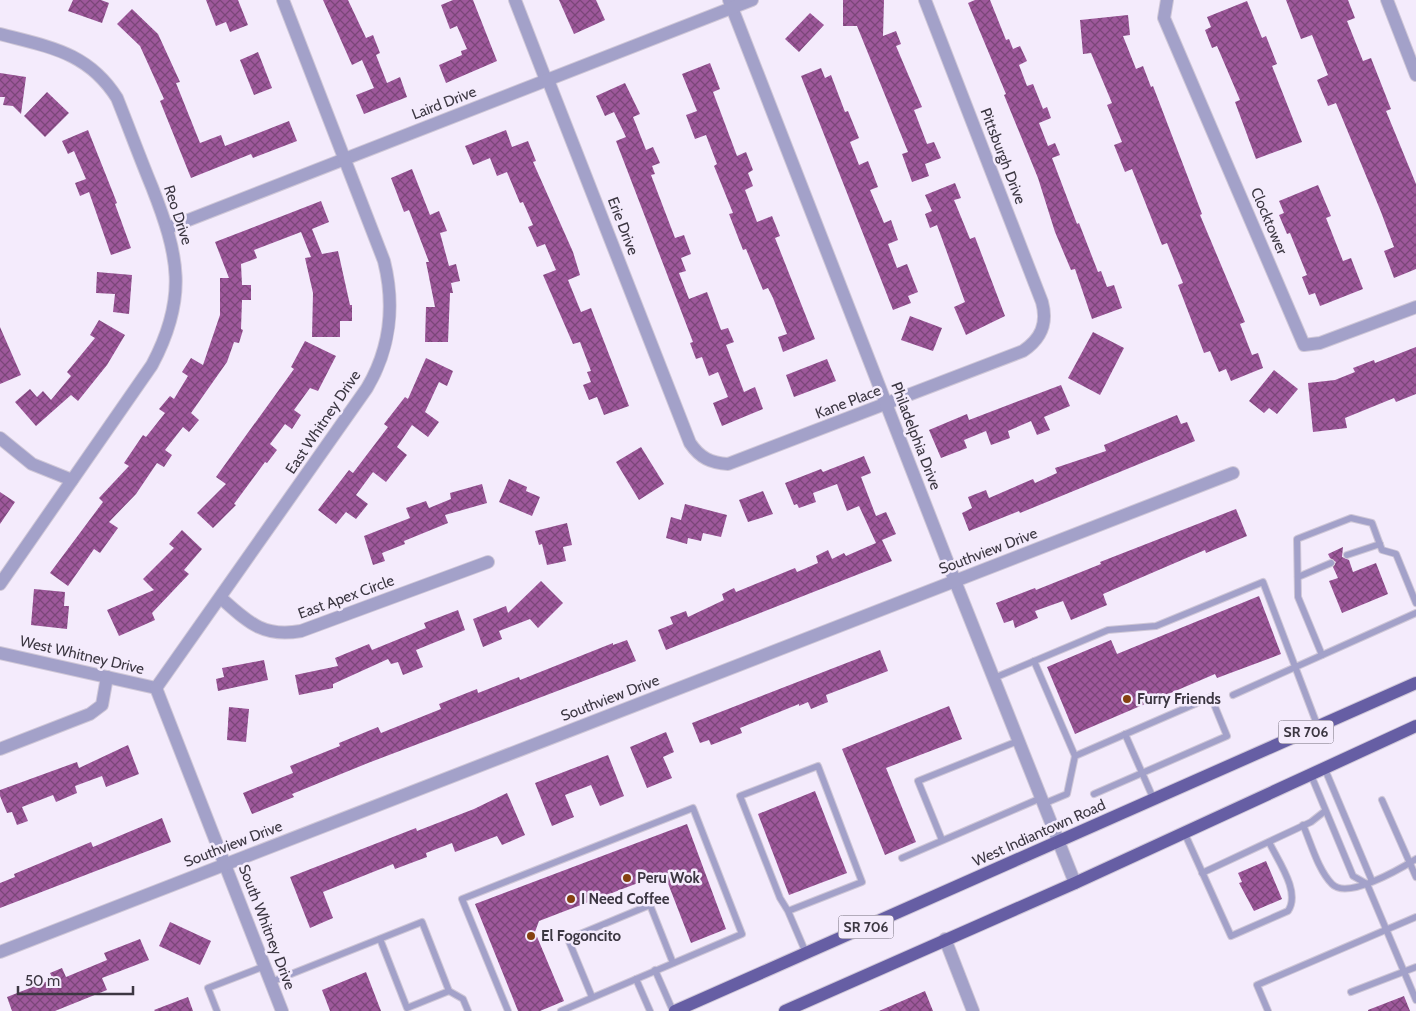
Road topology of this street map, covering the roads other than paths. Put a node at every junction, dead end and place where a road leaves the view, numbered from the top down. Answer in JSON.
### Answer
{"nodes":[{"id":1,"x":283,"y":0,"type":"edge"},
{"id":2,"x":515,"y":0,"type":"edge"},
{"id":3,"x":752,"y":0,"type":"edge"},
{"id":4,"x":925,"y":0,"type":"edge"},
{"id":5,"x":1167,"y":0,"type":"edge"},
{"id":6,"x":1387,"y":0,"type":"edge"},
{"id":7,"x":730,"y":4,"type":"edge"},
{"id":8,"x":0,"y":34,"type":"edge"},
{"id":9,"x":1416,"y":75,"type":"edge"},
{"id":10,"x":548,"y":80,"type":"junction"},
{"id":11,"x":345,"y":159,"type":"junction"},
{"id":12,"x":168,"y":228,"type":"junction"},
{"id":13,"x":1416,"y":307,"type":"edge"},
{"id":14,"x":1044,"y":324,"type":"joint"},
{"id":15,"x":886,"y":404,"type":"junction"},
{"id":16,"x":0,"y":438,"type":"edge"},
{"id":17,"x":706,"y":460,"type":"joint"},
{"id":18,"x":1232,"y":473,"type":"dead end"},
{"id":19,"x":72,"y":480,"type":"junction"},
{"id":20,"x":1380,"y":544,"type":"junction"},
{"id":21,"x":1347,"y":556,"type":"dead end"},
{"id":22,"x":488,"y":562,"type":"dead end"},
{"id":23,"x":1332,"y":563,"type":"dead end"},
{"id":24,"x":1298,"y":577,"type":"junction"},
{"id":25,"x":955,"y":581,"type":"junction"},
{"id":26,"x":0,"y":584,"type":"edge"},
{"id":27,"x":222,"y":598,"type":"junction"},
{"id":28,"x":1416,"y":603,"type":"edge"},
{"id":29,"x":1416,"y":613,"type":"edge"},
{"id":30,"x":0,"y":653,"type":"edge"},
{"id":31,"x":1322,"y":655,"type":"junction"},
{"id":32,"x":1034,"y":661,"type":"junction"},
{"id":33,"x":1296,"y":667,"type":"junction"},
{"id":34,"x":107,"y":677,"type":"junction"},
{"id":35,"x":994,"y":678,"type":"junction"},
{"id":36,"x":1416,"y":683,"type":"edge"},
{"id":37,"x":156,"y":688,"type":"junction"},
{"id":38,"x":1233,"y":695,"type":"dead end"},
{"id":39,"x":1416,"y":726,"type":"edge"},
{"id":40,"x":1318,"y":727,"type":"junction"},
{"id":41,"x":1125,"y":734,"type":"junction"},
{"id":42,"x":1018,"y":741,"type":"junction"},
{"id":43,"x":0,"y":749,"type":"edge"},
{"id":44,"x":1074,"y":756,"type":"junction"},
{"id":45,"x":1324,"y":767,"type":"junction"},
{"id":46,"x":1142,"y":773,"type":"junction"},
{"id":47,"x":1311,"y":775,"type":"junction"},
{"id":48,"x":1094,"y":794,"type":"dead end"},
{"id":49,"x":1154,"y":800,"type":"junction"},
{"id":50,"x":1382,"y":800,"type":"dead end"},
{"id":51,"x":1042,"y":801,"type":"junction"},
{"id":52,"x":1325,"y":811,"type":"junction"},
{"id":53,"x":1303,"y":825,"type":"junction"},
{"id":54,"x":1184,"y":832,"type":"junction"},
{"id":55,"x":942,"y":840,"type":"junction"},
{"id":56,"x":1058,"y":842,"type":"junction"},
{"id":57,"x":1269,"y":842,"type":"junction"},
{"id":58,"x":902,"y":858,"type":"dead end"},
{"id":59,"x":1416,"y":859,"type":"edge"},
{"id":60,"x":1409,"y":864,"type":"junction"},
{"id":61,"x":226,"y":865,"type":"junction"},
{"id":62,"x":1202,"y":872,"type":"junction"},
{"id":63,"x":1416,"y":877,"type":"edge"},
{"id":64,"x":1075,"y":882,"type":"junction"},
{"id":65,"x":1369,"y":883,"type":"junction"},
{"id":66,"x":788,"y":911,"type":"junction"},
{"id":67,"x":1416,"y":917,"type":"edge"},
{"id":68,"x":1386,"y":930,"type":"junction"},
{"id":69,"x":380,"y":939,"type":"junction"},
{"id":70,"x":945,"y":939,"type":"junction"},
{"id":71,"x":0,"y":952,"type":"edge"},
{"id":72,"x":806,"y":953,"type":"junction"},
{"id":73,"x":673,"y":963,"type":"junction"},
{"id":74,"x":265,"y":966,"type":"junction"},
{"id":75,"x":1416,"y":967,"type":"edge"},
{"id":76,"x":655,"y":970,"type":"junction"},
{"id":77,"x":1404,"y":972,"type":"junction"},
{"id":78,"x":636,"y":979,"type":"junction"},
{"id":79,"x":270,"y":982,"type":"junction"},
{"id":80,"x":449,"y":991,"type":"junction"},
{"id":81,"x":1351,"y":992,"type":"dead end"},
{"id":82,"x":592,"y":997,"type":"junction"},
{"id":83,"x":1416,"y":1000,"type":"edge"},
{"id":84,"x":217,"y":1011,"type":"edge"},
{"id":85,"x":282,"y":1011,"type":"edge"},
{"id":86,"x":468,"y":1011,"type":"edge"},
{"id":87,"x":508,"y":1011,"type":"edge"},
{"id":88,"x":561,"y":1011,"type":"edge"},
{"id":89,"x":650,"y":1011,"type":"edge"},
{"id":90,"x":674,"y":1011,"type":"edge"},
{"id":91,"x":786,"y":1011,"type":"edge"},
{"id":92,"x":973,"y":1011,"type":"edge"},
{"id":93,"x":1268,"y":1011,"type":"edge"}],
"edges":[{"from":1,"to":11,"type":"street","name":"East Whitney Drive"},
{"from":2,"to":10,"type":"street","name":"Erie Drive"},
{"from":3,"to":7,"type":"street","name":"Laird Drive"},
{"from":4,"to":14,"type":"street","name":"Pittsburgh Drive"},
{"from":5,"to":13,"type":"street","name":"Clocktower"},
{"from":6,"to":9,"type":"street"},
{"from":7,"to":10,"type":"street","name":"Laird Drive"},
{"from":7,"to":15,"type":"street","name":"Philadelphia Drive"},
{"from":8,"to":12,"type":"street","name":"Reo Drive"},
{"from":10,"to":11,"type":"street","name":"Laird Drive"},
{"from":10,"to":17,"type":"street","name":"Erie Drive"},
{"from":11,"to":12,"type":"street","name":"Laird Drive"},
{"from":11,"to":27,"type":"street","name":"East Whitney Drive"},
{"from":12,"to":19,"type":"street","name":"Reo Drive"},
{"from":14,"to":15,"type":"street","name":"Kane Place"},
{"from":15,"to":17,"type":"street","name":"Kane Place"},
{"from":15,"to":25,"type":"street","name":"Philadelphia Drive"},
{"from":16,"to":19,"type":"street"},
{"from":18,"to":25,"type":"street","name":"Southview Drive"},
{"from":19,"to":26,"type":"street","name":"Reo Drive"},
{"from":20,"to":21,"type":"lane"},
{"from":20,"to":24,"type":"lane"},
{"from":20,"to":28,"type":"lane"},
{"from":22,"to":27,"type":"street","name":"East Apex Circle"},
{"from":23,"to":24,"type":"lane"},
{"from":24,"to":31,"type":"lane"},
{"from":25,"to":35,"type":"street","name":"Philadelphia Drive"},
{"from":25,"to":61,"type":"street","name":"Southview Drive"},
{"from":27,"to":37,"type":"street","name":"East Whitney Drive"},
{"from":29,"to":31,"type":"lane"},
{"from":30,"to":34,"type":"street","name":"West Whitney Drive"},
{"from":31,"to":33,"type":"lane"},
{"from":32,"to":33,"type":"lane"},
{"from":32,"to":35,"type":"lane"},
{"from":32,"to":44,"type":"lane"},
{"from":33,"to":38,"type":"lane"},
{"from":33,"to":40,"type":"lane"},
{"from":34,"to":37,"type":"street","name":"West Whitney Drive"},
{"from":34,"to":43,"type":"street"},
{"from":35,"to":42,"type":"street","name":"Philadelphia Drive"},
{"from":36,"to":40,"type":"main road","name":"West Indiantown Road","number":"SR 706"},
{"from":37,"to":61,"type":"street","name":"South Whitney Drive"},
{"from":39,"to":45,"type":"main road","number":"SR 706"},
{"from":40,"to":49,"type":"main road","name":"West Indiantown Road","number":"SR 706"},
{"from":41,"to":44,"type":"lane"},
{"from":41,"to":46,"type":"lane"},
{"from":41,"to":46,"type":"lane"},
{"from":42,"to":51,"type":"street","name":"Philadelphia Drive"},
{"from":42,"to":55,"type":"lane"},
{"from":44,"to":51,"type":"lane"},
{"from":45,"to":47,"type":"main road","number":"SR 706"},
{"from":45,"to":65,"type":"lane"},
{"from":46,"to":48,"type":"lane"},
{"from":46,"to":49,"type":"lane"},
{"from":47,"to":52,"type":"lane"},
{"from":47,"to":54,"type":"main road","number":"SR 706"},
{"from":49,"to":56,"type":"main road","name":"West Indiantown Road","number":"SR 706"},
{"from":50,"to":60,"type":"lane"},
{"from":51,"to":55,"type":"lane"},
{"from":51,"to":56,"type":"street","name":"Philadelphia Drive"},
{"from":52,"to":53,"type":"lane"},
{"from":52,"to":65,"type":"lane"},
{"from":53,"to":57,"type":"lane"},
{"from":53,"to":65,"type":"lane"},
{"from":54,"to":62,"type":"lane"},
{"from":54,"to":64,"type":"main road","number":"SR 706"},
{"from":55,"to":58,"type":"lane"},
{"from":56,"to":64,"type":"street","name":"Philadelphia Drive"},
{"from":56,"to":72,"type":"main road","name":"West Indiantown Road","number":"SR 706"},
{"from":57,"to":62,"type":"lane"},
{"from":57,"to":62,"type":"lane"},
{"from":59,"to":60,"type":"lane"},
{"from":60,"to":63,"type":"lane"},
{"from":60,"to":65,"type":"lane"},
{"from":61,"to":71,"type":"street","name":"Southview Drive"},
{"from":61,"to":74,"type":"street","name":"South Whitney Drive"},
{"from":64,"to":70,"type":"main road","number":"SR 706"},
{"from":65,"to":68,"type":"lane"},
{"from":66,"to":66,"type":"lane"},
{"from":66,"to":72,"type":"lane"},
{"from":67,"to":68,"type":"lane"},
{"from":68,"to":77,"type":"lane"},
{"from":68,"to":93,"type":"lane"},
{"from":69,"to":79,"type":"lane"},
{"from":69,"to":80,"type":"lane"},
{"from":69,"to":80,"type":"lane"},
{"from":70,"to":91,"type":"main road","number":"SR 706"},
{"from":70,"to":92,"type":"street"},
{"from":72,"to":90,"type":"main road","name":"West Indiantown Road","number":"SR 706"},
{"from":73,"to":76,"type":"lane"},
{"from":73,"to":82,"type":"lane"},
{"from":73,"to":87,"type":"lane"},
{"from":74,"to":79,"type":"street","name":"South Whitney Drive"},
{"from":74,"to":84,"type":"lane"},
{"from":75,"to":77,"type":"lane"},
{"from":76,"to":78,"type":"lane"},
{"from":76,"to":90,"type":"lane"},
{"from":77,"to":81,"type":"lane"},
{"from":77,"to":83,"type":"lane"},
{"from":78,"to":82,"type":"lane"},
{"from":78,"to":89,"type":"lane"},
{"from":79,"to":85,"type":"street","name":"South Whitney Drive"},
{"from":80,"to":86,"type":"lane"},
{"from":82,"to":88,"type":"lane"}]}
